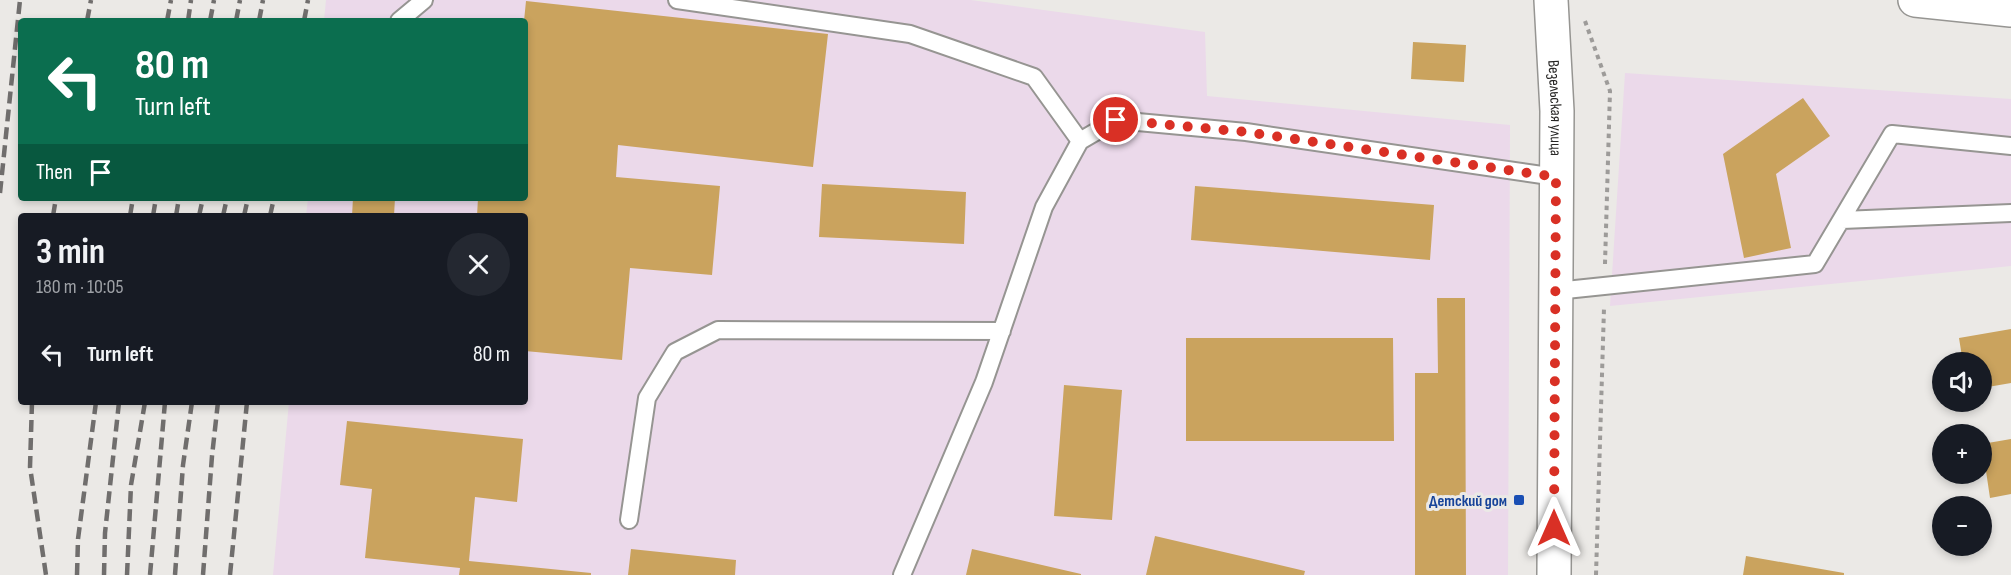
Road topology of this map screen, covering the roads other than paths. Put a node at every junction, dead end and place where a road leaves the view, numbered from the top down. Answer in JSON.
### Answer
{"nodes":[{"id":1,"x":424,"y":0,"type":"edge"},
{"id":2,"x":677,"y":0,"type":"edge"},
{"id":3,"x":1551,"y":0,"type":"edge"},
{"id":4,"x":1915,"y":0,"type":"edge"},
{"id":5,"x":2011,"y":10,"type":"edge"},
{"id":6,"x":403,"y":18,"type":"edge"},
{"id":7,"x":1080,"y":141,"type":"junction"},
{"id":8,"x":2011,"y":146,"type":"edge"},
{"id":9,"x":1556,"y":177,"type":"junction"},
{"id":10,"x":2011,"y":213,"type":"edge"},
{"id":11,"x":1842,"y":220,"type":"junction"},
{"id":12,"x":1556,"y":291,"type":"junction"},
{"id":13,"x":1002,"y":331,"type":"junction"},
{"id":14,"x":629,"y":520,"type":"dead end"},
{"id":15,"x":902,"y":575,"type":"edge"},
{"id":16,"x":1554,"y":575,"type":"edge"}],
"edges":[{"from":1,"to":6,"type":"lane"},
{"from":2,"to":7,"type":"lane"},
{"from":3,"to":9,"type":"street","name":"Везельская улица"},
{"from":4,"to":5,"type":"street"},
{"from":7,"to":9,"type":"lane"},
{"from":7,"to":13,"type":"lane"},
{"from":8,"to":11,"type":"lane"},
{"from":9,"to":12,"type":"street","name":"Везельская улица"},
{"from":10,"to":11,"type":"lane"},
{"from":11,"to":12,"type":"lane"},
{"from":12,"to":16,"type":"street","name":"Везельская улица"},
{"from":13,"to":14,"type":"lane"},
{"from":13,"to":15,"type":"lane"}]}
